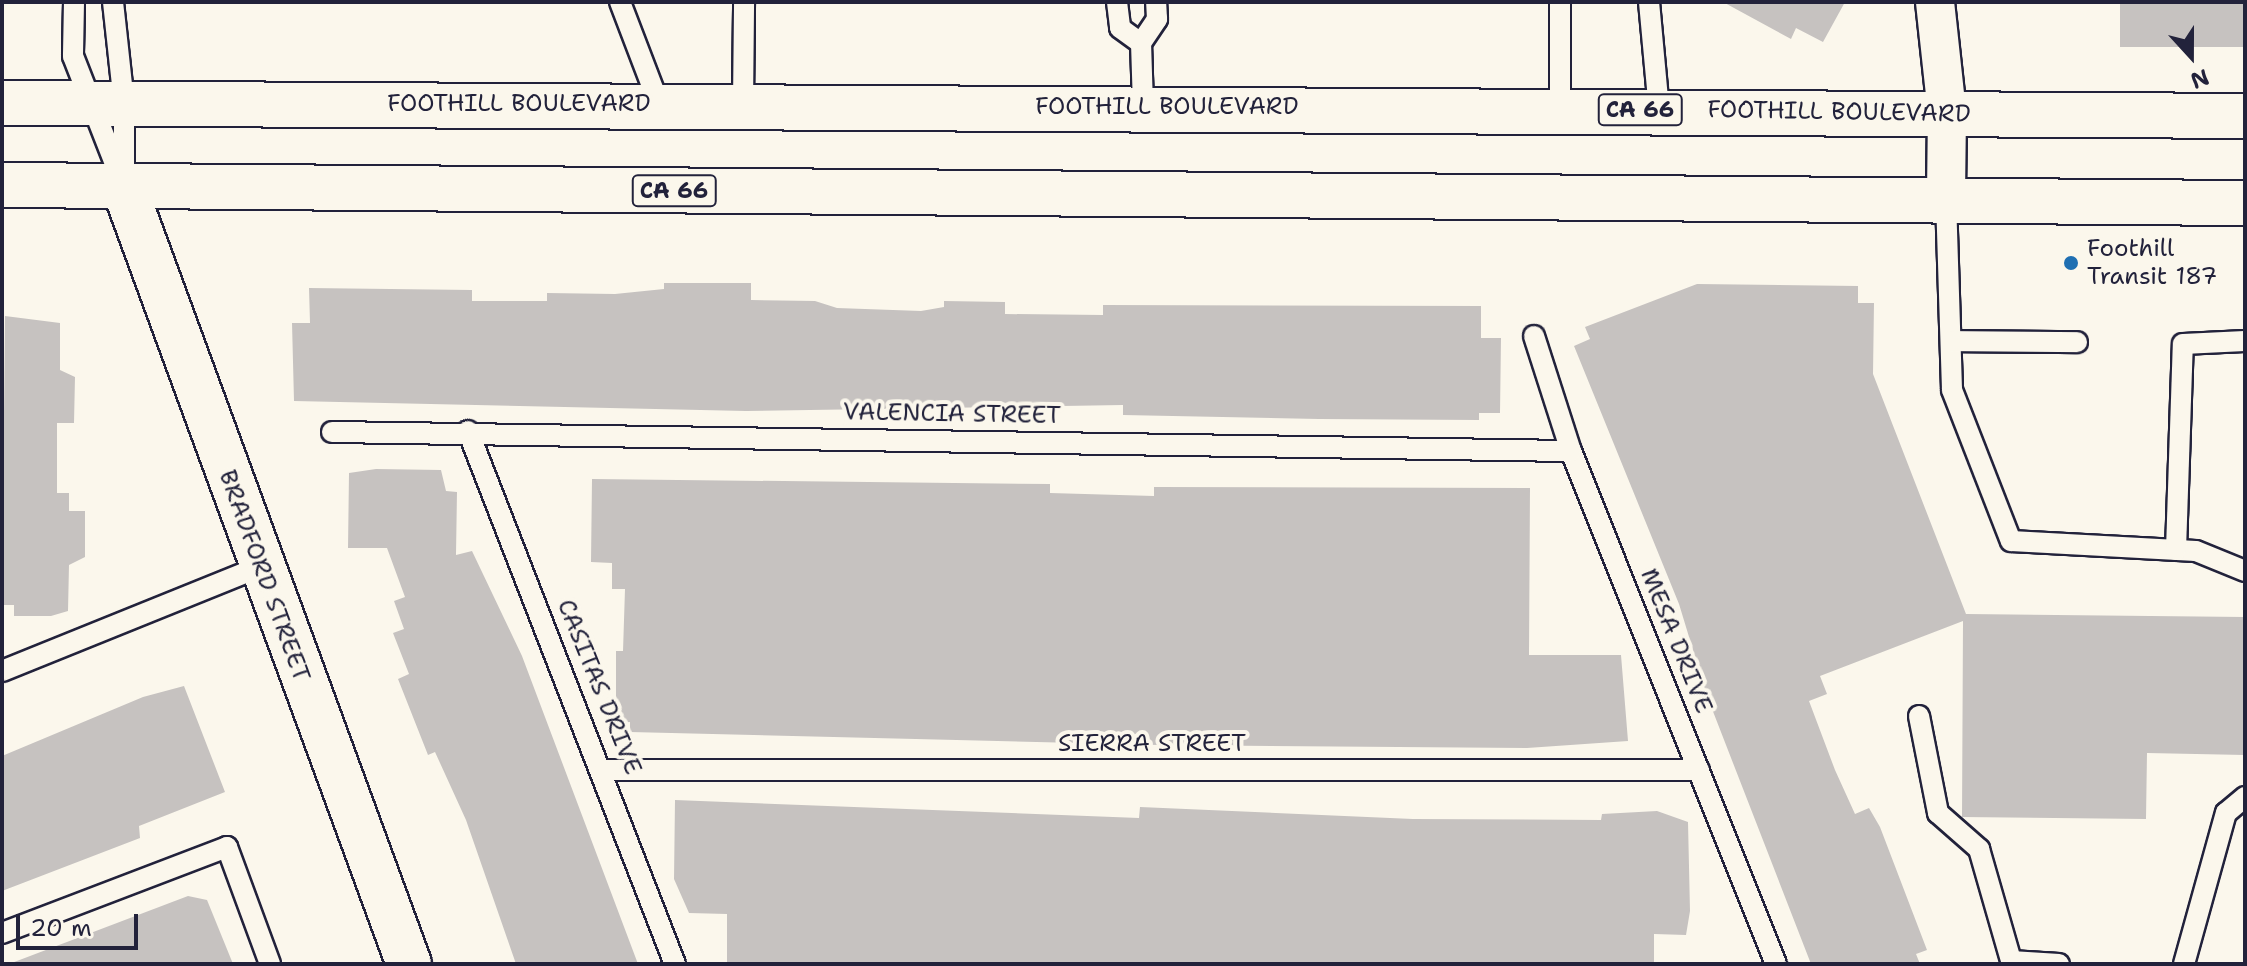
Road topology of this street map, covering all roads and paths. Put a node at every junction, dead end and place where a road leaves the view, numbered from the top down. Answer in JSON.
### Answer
{"nodes":[{"id":1,"x":74,"y":2,"type":"edge"},
{"id":2,"x":113,"y":2,"type":"edge"},
{"id":3,"x":620,"y":2,"type":"edge"},
{"id":4,"x":1117,"y":2,"type":"edge"},
{"id":5,"x":1156,"y":2,"type":"edge"},
{"id":6,"x":1560,"y":2,"type":"edge"},
{"id":7,"x":1649,"y":2,"type":"edge"},
{"id":8,"x":1935,"y":2,"type":"edge"},
{"id":9,"x":745,"y":6,"type":"edge"},
{"id":10,"x":1141,"y":43,"type":"junction"},
{"id":11,"x":2,"y":103,"type":"edge"},
{"id":12,"x":107,"y":104,"type":"junction"},
{"id":13,"x":659,"y":104,"type":"junction"},
{"id":14,"x":743,"y":104,"type":"junction"},
{"id":15,"x":1143,"y":106,"type":"junction"},
{"id":16,"x":1560,"y":109,"type":"junction"},
{"id":17,"x":1659,"y":110,"type":"junction"},
{"id":18,"x":1947,"y":113,"type":"junction"},
{"id":19,"x":2245,"y":116,"type":"edge"},
{"id":20,"x":2,"y":185,"type":"edge"},
{"id":21,"x":124,"y":187,"type":"junction"},
{"id":22,"x":1946,"y":199,"type":"junction"},
{"id":23,"x":2245,"y":203,"type":"edge"},
{"id":24,"x":1534,"y":336,"type":"dead end"},
{"id":25,"x":1951,"y":341,"type":"junction"},
{"id":26,"x":2245,"y":341,"type":"edge"},
{"id":27,"x":2077,"y":342,"type":"dead end"},
{"id":28,"x":468,"y":431,"type":"junction"},
{"id":29,"x":332,"y":432,"type":"dead end"},
{"id":30,"x":1571,"y":451,"type":"junction"},
{"id":31,"x":2176,"y":550,"type":"junction"},
{"id":32,"x":260,"y":567,"type":"junction"},
{"id":33,"x":2245,"y":571,"type":"edge"},
{"id":34,"x":2,"y":671,"type":"edge"},
{"id":35,"x":1919,"y":716,"type":"dead end"},
{"id":36,"x":605,"y":770,"type":"junction"},
{"id":37,"x":1699,"y":770,"type":"junction"},
{"id":38,"x":2245,"y":797,"type":"edge"},
{"id":39,"x":2,"y":933,"type":"edge"},
{"id":40,"x":2011,"y":963,"type":"edge"},
{"id":41,"x":270,"y":964,"type":"edge"},
{"id":42,"x":409,"y":964,"type":"edge"},
{"id":43,"x":675,"y":964,"type":"edge"},
{"id":44,"x":1776,"y":964,"type":"edge"},
{"id":45,"x":2059,"y":964,"type":"edge"},
{"id":46,"x":2184,"y":964,"type":"edge"}],
"edges":[{"from":1,"to":12,"type":"lane"},
{"from":2,"to":12,"type":"lane"},
{"from":3,"to":13,"type":"lane"},
{"from":4,"to":10,"type":"lane"},
{"from":5,"to":10,"type":"lane"},
{"from":6,"to":16,"type":"lane"},
{"from":7,"to":17,"type":"lane"},
{"from":8,"to":18,"type":"street"},
{"from":9,"to":14,"type":"lane"},
{"from":10,"to":15,"type":"lane"},
{"from":11,"to":12,"type":"main road","number":"CA 66"},
{"from":12,"to":13,"type":"main road","name":"FOOTHILL BOULEVARD","number":"CA 66"},
{"from":12,"to":21,"type":"lane"},
{"from":12,"to":21,"type":"lane"},
{"from":13,"to":14,"type":"main road","name":"FOOTHILL BOULEVARD","number":"CA 66"},
{"from":14,"to":15,"type":"main road","name":"FOOTHILL BOULEVARD","number":"CA 66"},
{"from":15,"to":16,"type":"main road","name":"FOOTHILL BOULEVARD","number":"CA 66"},
{"from":16,"to":17,"type":"main road","name":"FOOTHILL BOULEVARD","number":"CA 66"},
{"from":17,"to":18,"type":"main road","name":"FOOTHILL BOULEVARD","number":"CA 66"},
{"from":18,"to":19,"type":"main road","name":"FOOTHILL BOULEVARD","number":"CA 66"},
{"from":18,"to":22,"type":"street"},
{"from":20,"to":21,"type":"main road","number":"CA 66"},
{"from":21,"to":22,"type":"main road","number":"CA 66"},
{"from":21,"to":32,"type":"main road","name":"BRADFORD STREET"},
{"from":22,"to":23,"type":"main road","number":"CA 66"},
{"from":22,"to":25,"type":"lane"},
{"from":24,"to":30,"type":"lane","name":"MESA DRIVE"},
{"from":25,"to":27,"type":"lane"},
{"from":25,"to":31,"type":"lane"},
{"from":26,"to":31,"type":"lane"},
{"from":28,"to":29,"type":"lane","name":"VALENCIA STREET"},
{"from":28,"to":30,"type":"lane","name":"VALENCIA STREET"},
{"from":28,"to":36,"type":"lane","name":"CASITAS DRIVE"},
{"from":30,"to":37,"type":"lane","name":"MESA DRIVE"},
{"from":31,"to":33,"type":"lane"},
{"from":32,"to":34,"type":"lane"},
{"from":32,"to":42,"type":"main road","name":"BRADFORD STREET"},
{"from":35,"to":40,"type":"lane"},
{"from":36,"to":37,"type":"lane","name":"SIERRA STREET"},
{"from":36,"to":43,"type":"lane","name":"CASITAS DRIVE"},
{"from":37,"to":44,"type":"lane","name":"MESA DRIVE"},
{"from":38,"to":46,"type":"lane"},
{"from":39,"to":41,"type":"lane"},
{"from":40,"to":45,"type":"lane"}]}
